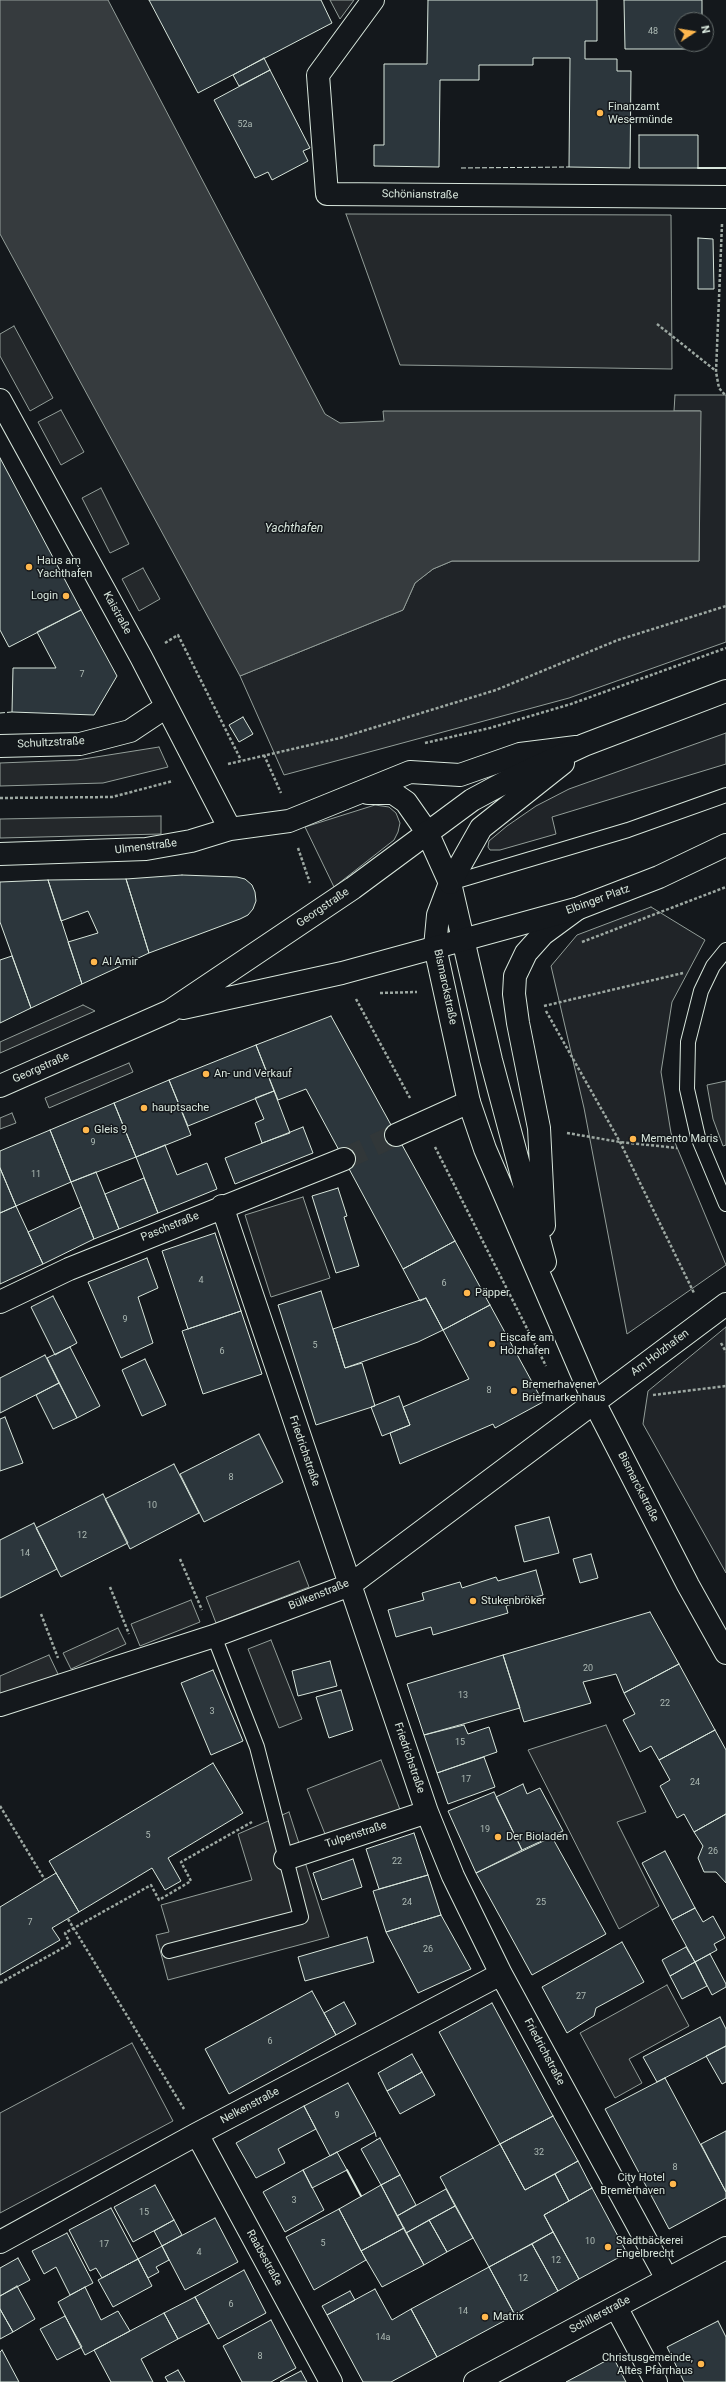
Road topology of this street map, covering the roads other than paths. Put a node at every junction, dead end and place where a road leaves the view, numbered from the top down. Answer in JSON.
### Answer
{"nodes":[{"id":1,"x":373,"y":0,"type":"edge"},
{"id":2,"x":725,"y":197,"type":"edge"},
{"id":3,"x":1,"y":403,"type":"edge"},
{"id":4,"x":726,"y":691,"type":"edge"},
{"id":5,"x":166,"y":707,"type":"junction"},
{"id":6,"x":0,"y":746,"type":"edge"},
{"id":7,"x":584,"y":746,"type":"junction"},
{"id":8,"x":363,"y":793,"type":"junction"},
{"id":9,"x":726,"y":795,"type":"edge"},
{"id":10,"x":230,"y":829,"type":"junction"},
{"id":11,"x":427,"y":832,"type":"junction"},
{"id":12,"x":726,"y":845,"type":"edge"},
{"id":13,"x":0,"y":854,"type":"edge"},
{"id":14,"x":450,"y":883,"type":"junction"},
{"id":15,"x":579,"y":908,"type":"junction"},
{"id":16,"x":464,"y":941,"type":"junction"},
{"id":17,"x":436,"y":947,"type":"junction"},
{"id":18,"x":726,"y":950,"type":"edge"},
{"id":19,"x":170,"y":1011,"type":"junction"},
{"id":20,"x":0,"y":1086,"type":"edge"},
{"id":21,"x":470,"y":1102,"type":"junction"},
{"id":22,"x":396,"y":1135,"type":"tunnel mouth"},
{"id":23,"x":344,"y":1159,"type":"tunnel mouth"},
{"id":24,"x":726,"y":1204,"type":"edge"},
{"id":25,"x":222,"y":1206,"type":"junction"},
{"id":26,"x":544,"y":1260,"type":"junction"},
{"id":27,"x":0,"y":1302,"type":"edge"},
{"id":28,"x":726,"y":1304,"type":"edge"},
{"id":29,"x":557,"y":1319,"type":"junction"},
{"id":30,"x":594,"y":1402,"type":"junction"},
{"id":31,"x":350,"y":1584,"type":"junction"},
{"id":32,"x":214,"y":1636,"type":"junction"},
{"id":33,"x":726,"y":1653,"type":"edge"},
{"id":34,"x":0,"y":1706,"type":"edge"},
{"id":35,"x":428,"y":1812,"type":"junction"},
{"id":36,"x":286,"y":1859,"type":"junction"},
{"id":37,"x":168,"y":1951,"type":"dead end"},
{"id":38,"x":501,"y":1974,"type":"junction"},
{"id":39,"x":196,"y":2134,"type":"junction"},
{"id":40,"x":0,"y":2242,"type":"edge"},
{"id":41,"x":726,"y":2248,"type":"edge"},
{"id":42,"x":667,"y":2279,"type":"junction"},
{"id":43,"x":616,"y":2307,"type":"junction"},
{"id":44,"x":331,"y":2382,"type":"edge"},
{"id":45,"x":475,"y":2382,"type":"edge"},
{"id":46,"x":656,"y":2382,"type":"edge"}],
"edges":[{"from":1,"to":2,"type":"street","name":"Schönianstraße"},
{"from":3,"to":5,"type":"street","name":"Kaistraße"},
{"from":4,"to":7,"type":"street"},
{"from":5,"to":6,"type":"street","name":"Schultzstraße"},
{"from":5,"to":10,"type":"street","name":"Kaistraße"},
{"from":7,"to":8,"type":"street"},
{"from":7,"to":11,"type":"street"},
{"from":7,"to":14,"type":"street"},
{"from":8,"to":10,"type":"street","name":"Ulmenstraße"},
{"from":8,"to":11,"type":"street"},
{"from":9,"to":14,"type":"lane"},
{"from":10,"to":13,"type":"street","name":"Ulmenstraße"},
{"from":11,"to":14,"type":"street"},
{"from":11,"to":19,"type":"street","name":"Georgstraße"},
{"from":12,"to":15,"type":"street","name":"Elbinger Platz"},
{"from":14,"to":16,"type":"street","name":"Bismarckstraße"},
{"from":14,"to":17,"type":"street","name":"Bismarckstraße"},
{"from":15,"to":16,"type":"street","name":"Elbinger Platz"},
{"from":15,"to":26,"type":"street","name":"Bismarckstraße"},
{"from":16,"to":17,"type":"street","name":"Georgstraße"},
{"from":16,"to":26,"type":"street","name":"Bismarckstraße"},
{"from":17,"to":19,"type":"street","name":"Georgstraße"},
{"from":17,"to":21,"type":"street","name":"Bismarckstraße"},
{"from":18,"to":24,"type":"lane"},
{"from":19,"to":20,"type":"street","name":"Georgstraße"},
{"from":21,"to":22,"type":"street"},
{"from":21,"to":29,"type":"street","name":"Bismarckstraße"},
{"from":23,"to":25,"type":"street","name":"Paschstraße"},
{"from":25,"to":27,"type":"street","name":"Paschstraße"},
{"from":25,"to":31,"type":"street","name":"Friedrichstraße"},
{"from":26,"to":29,"type":"street","name":"Bismarckstraße"},
{"from":28,"to":30,"type":"street","name":"Am Holzhafen"},
{"from":29,"to":30,"type":"street","name":"Bismarckstraße"},
{"from":30,"to":31,"type":"street","name":"Bülkenstraße"},
{"from":30,"to":33,"type":"street","name":"Bismarckstraße"},
{"from":31,"to":32,"type":"street","name":"Bülkenstraße"},
{"from":31,"to":35,"type":"street","name":"Friedrichstraße"},
{"from":32,"to":34,"type":"street","name":"Bülkenstraße"},
{"from":32,"to":36,"type":"lane"},
{"from":35,"to":36,"type":"street","name":"Tulpenstraße"},
{"from":35,"to":38,"type":"street","name":"Friedrichstraße"},
{"from":36,"to":37,"type":"lane"},
{"from":38,"to":39,"type":"street","name":"Nelkenstraße"},
{"from":38,"to":42,"type":"street","name":"Friedrichstraße"},
{"from":39,"to":40,"type":"street","name":"Nelkenstraße"},
{"from":39,"to":44,"type":"street","name":"Raabestraße"},
{"from":41,"to":42,"type":"street","name":"Schillerstraße"},
{"from":42,"to":43,"type":"street","name":"Schillerstraße"},
{"from":43,"to":45,"type":"street","name":"Schillerstraße"},
{"from":43,"to":46,"type":"street"}]}
